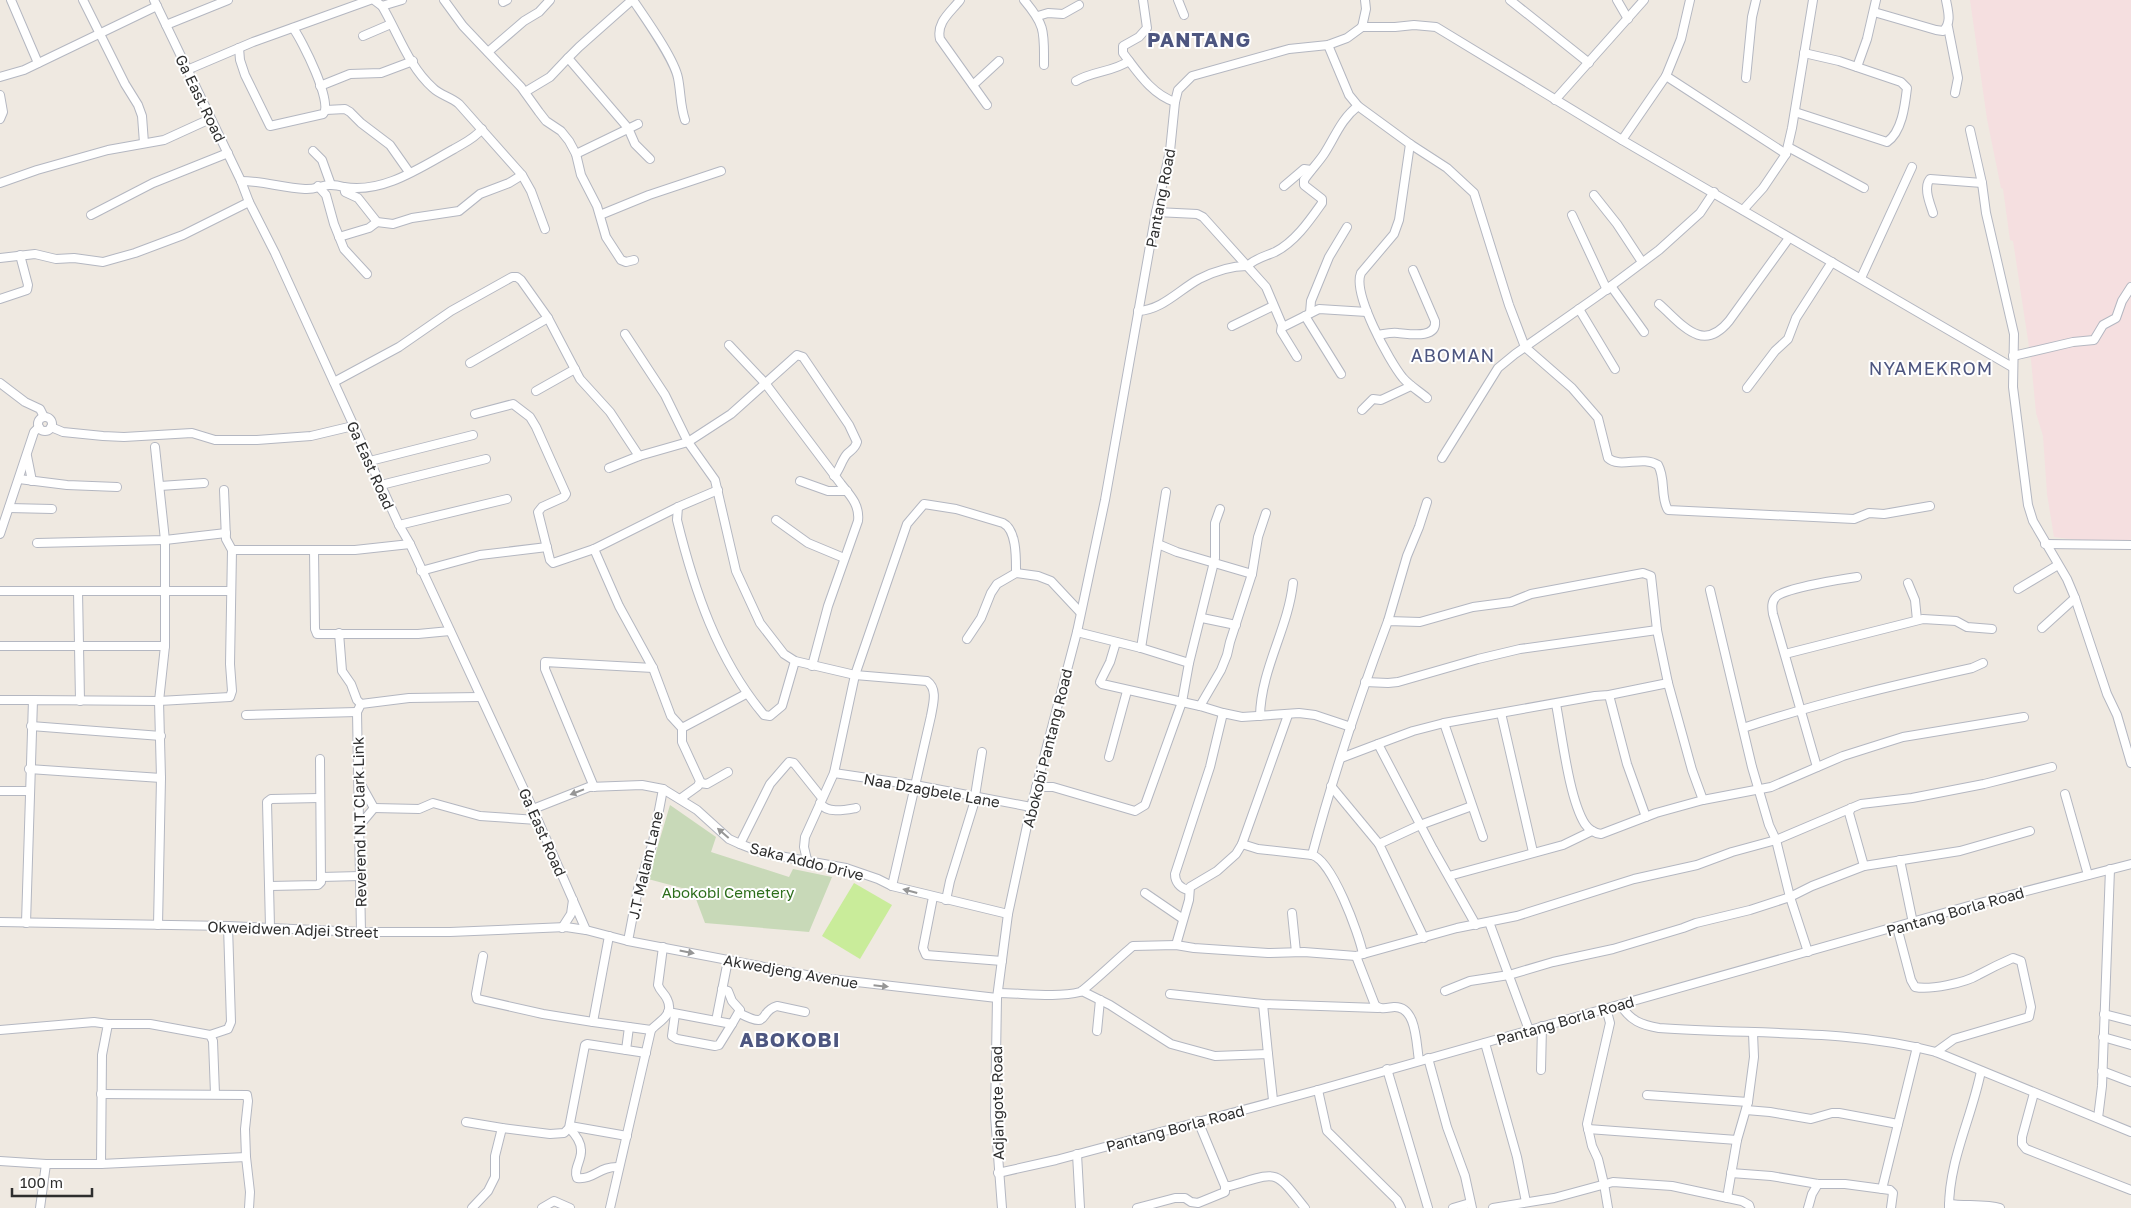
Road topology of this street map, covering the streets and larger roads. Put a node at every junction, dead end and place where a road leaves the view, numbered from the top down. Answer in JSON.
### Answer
{"nodes":[{"id":1,"x":11,"y":0,"type":"edge"},
{"id":2,"x":82,"y":0,"type":"edge"},
{"id":3,"x":228,"y":0,"type":"edge"},
{"id":4,"x":370,"y":0,"type":"edge"},
{"id":5,"x":374,"y":0,"type":"edge"},
{"id":6,"x":402,"y":0,"type":"edge"},
{"id":7,"x":444,"y":0,"type":"edge"},
{"id":8,"x":550,"y":0,"type":"edge"},
{"id":9,"x":633,"y":0,"type":"edge"},
{"id":10,"x":960,"y":0,"type":"edge"},
{"id":11,"x":1024,"y":0,"type":"edge"},
{"id":12,"x":1143,"y":0,"type":"edge"},
{"id":13,"x":1178,"y":0,"type":"edge"},
{"id":14,"x":1365,"y":0,"type":"edge"},
{"id":15,"x":1510,"y":0,"type":"edge"},
{"id":16,"x":1617,"y":0,"type":"edge"},
{"id":17,"x":1644,"y":0,"type":"edge"},
{"id":18,"x":1690,"y":0,"type":"edge"},
{"id":19,"x":1756,"y":0,"type":"edge"},
{"id":20,"x":1813,"y":0,"type":"edge"},
{"id":21,"x":1876,"y":0,"type":"edge"},
{"id":22,"x":1946,"y":0,"type":"edge"},
{"id":23,"x":156,"y":3,"type":"edge"},
{"id":24,"x":1078,"y":5,"type":"dead end"},
{"id":25,"x":382,"y":6,"type":"junction"},
{"id":26,"x":1874,"y":12,"type":"junction"},
{"id":27,"x":1184,"y":15,"type":"dead end"},
{"id":28,"x":1038,"y":16,"type":"junction"},
{"id":29,"x":1628,"y":19,"type":"junction"},
{"id":30,"x":391,"y":24,"type":"junction"},
{"id":31,"x":166,"y":25,"type":"junction"},
{"id":32,"x":1362,"y":27,"type":"junction"},
{"id":33,"x":1948,"y":27,"type":"junction"},
{"id":34,"x":293,"y":28,"type":"junction"},
{"id":35,"x":100,"y":32,"type":"junction"},
{"id":36,"x":363,"y":36,"type":"dead end"},
{"id":37,"x":1328,"y":45,"type":"junction"},
{"id":38,"x":239,"y":48,"type":"junction"},
{"id":39,"x":488,"y":52,"type":"junction"},
{"id":40,"x":1804,"y":54,"type":"junction"},
{"id":41,"x":568,"y":58,"type":"junction"},
{"id":42,"x":413,"y":61,"type":"junction"},
{"id":43,"x":999,"y":61,"type":"dead end"},
{"id":44,"x":1129,"y":61,"type":"junction"},
{"id":45,"x":38,"y":62,"type":"junction"},
{"id":46,"x":1589,"y":63,"type":"junction"},
{"id":47,"x":1044,"y":65,"type":"dead end"},
{"id":48,"x":1857,"y":67,"type":"junction"},
{"id":49,"x":187,"y":70,"type":"junction"},
{"id":50,"x":1666,"y":76,"type":"junction"},
{"id":51,"x":0,"y":77,"type":"edge"},
{"id":52,"x":1746,"y":78,"type":"dead end"},
{"id":53,"x":1076,"y":81,"type":"dead end"},
{"id":54,"x":972,"y":85,"type":"junction"},
{"id":55,"x":320,"y":86,"type":"junction"},
{"id":56,"x":525,"y":92,"type":"junction"},
{"id":57,"x":1955,"y":93,"type":"dead end"},
{"id":58,"x":0,"y":95,"type":"edge"},
{"id":59,"x":1555,"y":100,"type":"junction"},
{"id":60,"x":1175,"y":102,"type":"junction"},
{"id":61,"x":988,"y":105,"type":"dead end"},
{"id":62,"x":1358,"y":106,"type":"junction"},
{"id":63,"x":326,"y":110,"type":"junction"},
{"id":64,"x":1795,"y":112,"type":"junction"},
{"id":65,"x":210,"y":118,"type":"junction"},
{"id":66,"x":0,"y":119,"type":"edge"},
{"id":67,"x":684,"y":120,"type":"dead end"},
{"id":68,"x":638,"y":124,"type":"dead end"},
{"id":69,"x":628,"y":128,"type":"junction"},
{"id":70,"x":482,"y":129,"type":"junction"},
{"id":71,"x":1970,"y":130,"type":"dead end"},
{"id":72,"x":1622,"y":140,"type":"junction"},
{"id":73,"x":144,"y":143,"type":"junction"},
{"id":74,"x":1410,"y":144,"type":"junction"},
{"id":75,"x":313,"y":151,"type":"dead end"},
{"id":76,"x":1787,"y":151,"type":"junction"},
{"id":77,"x":228,"y":153,"type":"junction"},
{"id":78,"x":576,"y":154,"type":"junction"},
{"id":79,"x":650,"y":159,"type":"dead end"},
{"id":80,"x":1912,"y":167,"type":"dead end"},
{"id":81,"x":1310,"y":170,"type":"junction"},
{"id":82,"x":721,"y":171,"type":"dead end"},
{"id":83,"x":409,"y":172,"type":"junction"},
{"id":84,"x":522,"y":175,"type":"junction"},
{"id":85,"x":241,"y":181,"type":"junction"},
{"id":86,"x":0,"y":183,"type":"edge"},
{"id":87,"x":1982,"y":183,"type":"junction"},
{"id":88,"x":331,"y":185,"type":"junction"},
{"id":89,"x":318,"y":186,"type":"junction"},
{"id":90,"x":1284,"y":186,"type":"dead end"},
{"id":91,"x":344,"y":187,"type":"junction"},
{"id":92,"x":1864,"y":188,"type":"dead end"},
{"id":93,"x":1714,"y":192,"type":"junction"},
{"id":94,"x":1594,"y":195,"type":"dead end"},
{"id":95,"x":249,"y":202,"type":"junction"},
{"id":96,"x":1743,"y":210,"type":"junction"},
{"id":97,"x":1156,"y":212,"type":"junction"},
{"id":98,"x":1933,"y":213,"type":"dead end"},
{"id":99,"x":91,"y":215,"type":"dead end"},
{"id":100,"x":600,"y":215,"type":"junction"},
{"id":101,"x":1572,"y":215,"type":"dead end"},
{"id":102,"x":377,"y":222,"type":"junction"},
{"id":103,"x":1347,"y":227,"type":"dead end"},
{"id":104,"x":545,"y":229,"type":"dead end"},
{"id":105,"x":339,"y":237,"type":"junction"},
{"id":106,"x":1789,"y":238,"type":"junction"},
{"id":107,"x":20,"y":255,"type":"junction"},
{"id":108,"x":0,"y":258,"type":"edge"},
{"id":109,"x":634,"y":260,"type":"dead end"},
{"id":110,"x":1642,"y":262,"type":"junction"},
{"id":111,"x":1832,"y":262,"type":"junction"},
{"id":112,"x":1247,"y":266,"type":"junction"},
{"id":113,"x":1413,"y":270,"type":"dead end"},
{"id":114,"x":367,"y":274,"type":"dead end"},
{"id":115,"x":1861,"y":278,"type":"junction"},
{"id":116,"x":2131,"y":287,"type":"edge"},
{"id":117,"x":1609,"y":288,"type":"junction"},
{"id":118,"x":0,"y":299,"type":"edge"},
{"id":119,"x":1659,"y":304,"type":"dead end"},
{"id":120,"x":1273,"y":306,"type":"junction"},
{"id":121,"x":1579,"y":309,"type":"junction"},
{"id":122,"x":1138,"y":311,"type":"junction"},
{"id":123,"x":1367,"y":312,"type":"junction"},
{"id":124,"x":1307,"y":314,"type":"junction"},
{"id":125,"x":548,"y":318,"type":"junction"},
{"id":126,"x":1282,"y":325,"type":"junction"},
{"id":127,"x":1232,"y":326,"type":"dead end"},
{"id":128,"x":1644,"y":332,"type":"dead end"},
{"id":129,"x":625,"y":334,"type":"dead end"},
{"id":130,"x":1378,"y":335,"type":"junction"},
{"id":131,"x":729,"y":346,"type":"dead end"},
{"id":132,"x":1525,"y":346,"type":"junction"},
{"id":133,"x":2013,"y":356,"type":"junction"},
{"id":134,"x":1297,"y":357,"type":"dead end"},
{"id":135,"x":470,"y":363,"type":"dead end"},
{"id":136,"x":2012,"y":367,"type":"junction"},
{"id":137,"x":575,"y":368,"type":"junction"},
{"id":138,"x":1615,"y":369,"type":"dead end"},
{"id":139,"x":1341,"y":374,"type":"dead end"},
{"id":140,"x":334,"y":382,"type":"junction"},
{"id":141,"x":765,"y":382,"type":"junction"},
{"id":142,"x":0,"y":383,"type":"edge"},
{"id":143,"x":1411,"y":386,"type":"junction"},
{"id":144,"x":1746,"y":388,"type":"dead end"},
{"id":145,"x":536,"y":391,"type":"dead end"},
{"id":146,"x":1427,"y":398,"type":"dead end"},
{"id":147,"x":1362,"y":410,"type":"dead end"},
{"id":148,"x":474,"y":414,"type":"dead end"},
{"id":149,"x":44,"y":417,"type":"junction"},
{"id":150,"x":354,"y":426,"type":"junction"},
{"id":151,"x":39,"y":427,"type":"junction"},
{"id":152,"x":51,"y":427,"type":"junction"},
{"id":153,"x":473,"y":435,"type":"dead end"},
{"id":154,"x":688,"y":442,"type":"junction"},
{"id":155,"x":155,"y":447,"type":"dead end"},
{"id":156,"x":27,"y":454,"type":"junction"},
{"id":157,"x":638,"y":456,"type":"junction"},
{"id":158,"x":1442,"y":458,"type":"dead end"},
{"id":159,"x":486,"y":459,"type":"dead end"},
{"id":160,"x":370,"y":461,"type":"junction"},
{"id":161,"x":609,"y":468,"type":"dead end"},
{"id":162,"x":834,"y":476,"type":"junction"},
{"id":163,"x":19,"y":479,"type":"junction"},
{"id":164,"x":32,"y":481,"type":"junction"},
{"id":165,"x":800,"y":481,"type":"dead end"},
{"id":166,"x":204,"y":483,"type":"dead end"},
{"id":167,"x":381,"y":485,"type":"junction"},
{"id":168,"x":160,"y":486,"type":"junction"},
{"id":169,"x":117,"y":487,"type":"dead end"},
{"id":170,"x":224,"y":490,"type":"dead end"},
{"id":171,"x":718,"y":490,"type":"junction"},
{"id":172,"x":847,"y":491,"type":"junction"},
{"id":173,"x":1166,"y":492,"type":"dead end"},
{"id":174,"x":507,"y":499,"type":"dead end"},
{"id":175,"x":1105,"y":500,"type":"joint"},
{"id":176,"x":1427,"y":502,"type":"dead end"},
{"id":177,"x":1930,"y":506,"type":"dead end"},
{"id":178,"x":678,"y":507,"type":"junction"},
{"id":179,"x":9,"y":508,"type":"junction"},
{"id":180,"x":52,"y":509,"type":"dead end"},
{"id":181,"x":1220,"y":509,"type":"dead end"},
{"id":182,"x":1266,"y":513,"type":"dead end"},
{"id":183,"x":776,"y":520,"type":"dead end"},
{"id":184,"x":398,"y":525,"type":"junction"},
{"id":185,"x":226,"y":533,"type":"junction"},
{"id":186,"x":0,"y":534,"type":"edge"},
{"id":187,"x":165,"y":540,"type":"junction"},
{"id":188,"x":37,"y":543,"type":"dead end"},
{"id":189,"x":410,"y":544,"type":"junction"},
{"id":190,"x":1158,"y":544,"type":"junction"},
{"id":191,"x":2045,"y":544,"type":"junction"},
{"id":192,"x":547,"y":547,"type":"junction"},
{"id":193,"x":2130,"y":548,"type":"edge"},
{"id":194,"x":594,"y":549,"type":"junction"},
{"id":195,"x":232,"y":550,"type":"junction"},
{"id":196,"x":314,"y":550,"type":"junction"},
{"id":197,"x":844,"y":558,"type":"junction"},
{"id":198,"x":1213,"y":563,"type":"junction"},
{"id":199,"x":2058,"y":565,"type":"junction"},
{"id":200,"x":421,"y":571,"type":"junction"},
{"id":201,"x":1016,"y":573,"type":"junction"},
{"id":202,"x":1252,"y":574,"type":"junction"},
{"id":203,"x":1857,"y":576,"type":"dead end"},
{"id":204,"x":1293,"y":583,"type":"dead end"},
{"id":205,"x":1908,"y":583,"type":"dead end"},
{"id":206,"x":2018,"y":589,"type":"dead end"},
{"id":207,"x":1710,"y":590,"type":"dead end"},
{"id":208,"x":0,"y":591,"type":"edge"},
{"id":209,"x":78,"y":591,"type":"junction"},
{"id":210,"x":231,"y":591,"type":"junction"},
{"id":211,"x":165,"y":592,"type":"junction"},
{"id":212,"x":2075,"y":598,"type":"junction"},
{"id":213,"x":1080,"y":612,"type":"junction"},
{"id":214,"x":1202,"y":618,"type":"junction"},
{"id":215,"x":1916,"y":620,"type":"junction"},
{"id":216,"x":1388,"y":621,"type":"junction"},
{"id":217,"x":1236,"y":625,"type":"junction"},
{"id":218,"x":2042,"y":628,"type":"dead end"},
{"id":219,"x":1992,"y":629,"type":"dead end"},
{"id":220,"x":1657,"y":630,"type":"junction"},
{"id":221,"x":450,"y":631,"type":"junction"},
{"id":222,"x":1077,"y":632,"type":"junction"},
{"id":223,"x":339,"y":633,"type":"junction"},
{"id":224,"x":967,"y":639,"type":"dead end"},
{"id":225,"x":1116,"y":642,"type":"junction"},
{"id":226,"x":0,"y":646,"type":"edge"},
{"id":227,"x":80,"y":646,"type":"junction"},
{"id":228,"x":166,"y":646,"type":"junction"},
{"id":229,"x":1141,"y":648,"type":"junction"},
{"id":230,"x":1785,"y":654,"type":"junction"},
{"id":231,"x":795,"y":661,"type":"junction"},
{"id":232,"x":1189,"y":663,"type":"junction"},
{"id":233,"x":1983,"y":663,"type":"dead end"},
{"id":234,"x":812,"y":666,"type":"junction"},
{"id":235,"x":654,"y":668,"type":"junction"},
{"id":236,"x":855,"y":675,"type":"junction"},
{"id":237,"x":1366,"y":682,"type":"junction"},
{"id":238,"x":1668,"y":683,"type":"junction"},
{"id":239,"x":1127,"y":691,"type":"junction"},
{"id":240,"x":746,"y":694,"type":"junction"},
{"id":241,"x":1609,"y":695,"type":"junction"},
{"id":242,"x":480,"y":697,"type":"junction"},
{"id":243,"x":0,"y":700,"type":"edge"},
{"id":244,"x":33,"y":700,"type":"junction"},
{"id":245,"x":80,"y":701,"type":"junction"},
{"id":246,"x":159,"y":701,"type":"junction"},
{"id":247,"x":1182,"y":702,"type":"junction"},
{"id":248,"x":361,"y":704,"type":"junction"},
{"id":249,"x":1556,"y":704,"type":"junction"},
{"id":250,"x":1200,"y":706,"type":"junction"},
{"id":251,"x":1800,"y":709,"type":"junction"},
{"id":252,"x":357,"y":712,"type":"junction"},
{"id":253,"x":1224,"y":713,"type":"junction"},
{"id":254,"x":1501,"y":713,"type":"junction"},
{"id":255,"x":246,"y":715,"type":"dead end"},
{"id":256,"x":1288,"y":715,"type":"junction"},
{"id":257,"x":1260,"y":716,"type":"junction"},
{"id":258,"x":2024,"y":717,"type":"dead end"},
{"id":259,"x":1444,"y":723,"type":"junction"},
{"id":260,"x":31,"y":726,"type":"junction"},
{"id":261,"x":1351,"y":727,"type":"junction"},
{"id":262,"x":682,"y":728,"type":"junction"},
{"id":263,"x":1743,"y":728,"type":"junction"},
{"id":264,"x":161,"y":736,"type":"junction"},
{"id":265,"x":1378,"y":744,"type":"junction"},
{"id":266,"x":982,"y":752,"type":"dead end"},
{"id":267,"x":1109,"y":756,"type":"dead end"},
{"id":268,"x":1341,"y":758,"type":"junction"},
{"id":269,"x":320,"y":759,"type":"dead end"},
{"id":270,"x":2131,"y":763,"type":"edge"},
{"id":271,"x":1817,"y":767,"type":"junction"},
{"id":272,"x":2052,"y":767,"type":"dead end"},
{"id":273,"x":29,"y":769,"type":"junction"},
{"id":274,"x":728,"y":772,"type":"dead end"},
{"id":275,"x":834,"y":773,"type":"junction"},
{"id":276,"x":161,"y":778,"type":"junction"},
{"id":277,"x":358,"y":780,"type":"junction"},
{"id":278,"x":700,"y":783,"type":"junction"},
{"id":279,"x":915,"y":785,"type":"junction"},
{"id":280,"x":1331,"y":786,"type":"junction"},
{"id":281,"x":594,"y":787,"type":"junction"},
{"id":282,"x":1036,"y":787,"type":"junction"},
{"id":283,"x":663,"y":789,"type":"junction"},
{"id":284,"x":1760,"y":789,"type":"junction"},
{"id":285,"x":0,"y":791,"type":"edge"},
{"id":286,"x":29,"y":791,"type":"junction"},
{"id":287,"x":2065,"y":794,"type":"dead end"},
{"id":288,"x":976,"y":796,"type":"junction"},
{"id":289,"x":319,"y":798,"type":"junction"},
{"id":290,"x":680,"y":798,"type":"junction"},
{"id":291,"x":1702,"y":800,"type":"junction"},
{"id":292,"x":821,"y":801,"type":"junction"},
{"id":293,"x":1472,"y":806,"type":"junction"},
{"id":294,"x":1031,"y":807,"type":"junction"},
{"id":295,"x":374,"y":808,"type":"junction"},
{"id":296,"x":856,"y":808,"type":"dead end"},
{"id":297,"x":1852,"y":808,"type":"junction"},
{"id":298,"x":533,"y":809,"type":"junction"},
{"id":299,"x":1646,"y":817,"type":"junction"},
{"id":300,"x":538,"y":820,"type":"junction"},
{"id":301,"x":1420,"y":825,"type":"junction"},
{"id":302,"x":359,"y":826,"type":"junction"},
{"id":303,"x":1592,"y":831,"type":"junction"},
{"id":304,"x":2030,"y":831,"type":"dead end"},
{"id":305,"x":1483,"y":836,"type":"dead end"},
{"id":306,"x":1776,"y":840,"type":"junction"},
{"id":307,"x":740,"y":844,"type":"junction"},
{"id":308,"x":1242,"y":844,"type":"junction"},
{"id":309,"x":1379,"y":844,"type":"junction"},
{"id":310,"x":1533,"y":852,"type":"junction"},
{"id":311,"x":1312,"y":855,"type":"junction"},
{"id":312,"x":807,"y":860,"type":"junction"},
{"id":313,"x":1900,"y":860,"type":"junction"},
{"id":314,"x":2131,"y":864,"type":"edge"},
{"id":315,"x":1864,"y":866,"type":"junction"},
{"id":316,"x":2110,"y":869,"type":"junction"},
{"id":317,"x":2088,"y":875,"type":"junction"},
{"id":318,"x":360,"y":876,"type":"junction"},
{"id":319,"x":1449,"y":876,"type":"junction"},
{"id":320,"x":321,"y":877,"type":"junction"},
{"id":321,"x":270,"y":886,"type":"junction"},
{"id":322,"x":892,"y":886,"type":"junction"},
{"id":323,"x":1188,"y":890,"type":"junction"},
{"id":324,"x":1145,"y":893,"type":"dead end"},
{"id":325,"x":932,"y":897,"type":"junction"},
{"id":326,"x":1790,"y":897,"type":"junction"},
{"id":327,"x":573,"y":900,"type":"junction"},
{"id":328,"x":946,"y":900,"type":"junction"},
{"id":329,"x":1292,"y":913,"type":"dead end"},
{"id":330,"x":1008,"y":914,"type":"junction"},
{"id":331,"x":1183,"y":919,"type":"junction"},
{"id":332,"x":0,"y":922,"type":"edge"},
{"id":333,"x":1490,"y":922,"type":"junction"},
{"id":334,"x":26,"y":923,"type":"junction"},
{"id":335,"x":1913,"y":923,"type":"junction"},
{"id":336,"x":158,"y":925,"type":"junction"},
{"id":337,"x":1476,"y":925,"type":"junction"},
{"id":338,"x":228,"y":926,"type":"junction"},
{"id":339,"x":270,"y":928,"type":"junction"},
{"id":340,"x":562,"y":928,"type":"junction"},
{"id":341,"x":1897,"y":928,"type":"junction"},
{"id":342,"x":587,"y":930,"type":"junction"},
{"id":343,"x":360,"y":932,"type":"junction"},
{"id":344,"x":609,"y":936,"type":"junction"},
{"id":345,"x":1424,"y":938,"type":"junction"},
{"id":346,"x":628,"y":941,"type":"junction"},
{"id":347,"x":1176,"y":945,"type":"junction"},
{"id":348,"x":663,"y":948,"type":"junction"},
{"id":349,"x":1296,"y":952,"type":"junction"},
{"id":350,"x":1808,"y":952,"type":"junction"},
{"id":351,"x":1360,"y":955,"type":"junction"},
{"id":352,"x":484,"y":956,"type":"dead end"},
{"id":353,"x":728,"y":960,"type":"junction"},
{"id":354,"x":1002,"y":962,"type":"junction"},
{"id":355,"x":1508,"y":975,"type":"junction"},
{"id":356,"x":722,"y":989,"type":"junction"},
{"id":357,"x":1082,"y":991,"type":"junction"},
{"id":358,"x":1445,"y":991,"type":"dead end"},
{"id":359,"x":1170,"y":994,"type":"dead end"},
{"id":360,"x":998,"y":995,"type":"junction"},
{"id":361,"x":1100,"y":1000,"type":"junction"},
{"id":362,"x":1263,"y":1004,"type":"junction"},
{"id":363,"x":1621,"y":1005,"type":"junction"},
{"id":364,"x":1378,"y":1008,"type":"junction"},
{"id":365,"x":1606,"y":1008,"type":"junction"},
{"id":366,"x":805,"y":1012,"type":"dead end"},
{"id":367,"x":671,"y":1013,"type":"junction"},
{"id":368,"x":739,"y":1013,"type":"junction"},
{"id":369,"x":2104,"y":1014,"type":"junction"},
{"id":370,"x":716,"y":1021,"type":"junction"},
{"id":371,"x":2131,"y":1021,"type":"edge"},
{"id":372,"x":593,"y":1022,"type":"junction"},
{"id":373,"x":108,"y":1024,"type":"junction"},
{"id":374,"x":732,"y":1024,"type":"junction"},
{"id":375,"x":1542,"y":1026,"type":"junction"},
{"id":376,"x":629,"y":1027,"type":"junction"},
{"id":377,"x":0,"y":1030,"type":"edge"},
{"id":378,"x":651,"y":1030,"type":"junction"},
{"id":379,"x":1529,"y":1030,"type":"junction"},
{"id":380,"x":1097,"y":1031,"type":"dead end"},
{"id":381,"x":1753,"y":1033,"type":"junction"},
{"id":382,"x":210,"y":1035,"type":"junction"},
{"id":383,"x":2104,"y":1037,"type":"junction"},
{"id":384,"x":1485,"y":1043,"type":"junction"},
{"id":385,"x":2131,"y":1045,"type":"edge"},
{"id":386,"x":1917,"y":1047,"type":"junction"},
{"id":387,"x":626,"y":1050,"type":"junction"},
{"id":388,"x":1936,"y":1052,"type":"junction"},
{"id":389,"x":646,"y":1053,"type":"junction"},
{"id":390,"x":1268,"y":1054,"type":"junction"},
{"id":391,"x":1428,"y":1058,"type":"junction"},
{"id":392,"x":1419,"y":1060,"type":"junction"},
{"id":393,"x":1387,"y":1069,"type":"junction"},
{"id":394,"x":1541,"y":1070,"type":"dead end"},
{"id":395,"x":1981,"y":1071,"type":"junction"},
{"id":396,"x":2102,"y":1071,"type":"junction"},
{"id":397,"x":2131,"y":1082,"type":"edge"},
{"id":398,"x":1318,"y":1090,"type":"junction"},
{"id":399,"x":102,"y":1094,"type":"junction"},
{"id":400,"x":215,"y":1094,"type":"junction"},
{"id":401,"x":2034,"y":1094,"type":"junction"},
{"id":402,"x":1647,"y":1095,"type":"dead end"},
{"id":403,"x":1273,"y":1100,"type":"junction"},
{"id":404,"x":1747,"y":1106,"type":"junction"},
{"id":405,"x":2098,"y":1118,"type":"junction"},
{"id":406,"x":1198,"y":1121,"type":"junction"},
{"id":407,"x":466,"y":1122,"type":"dead end"},
{"id":408,"x":1898,"y":1124,"type":"junction"},
{"id":409,"x":570,"y":1127,"type":"junction"},
{"id":410,"x":502,"y":1128,"type":"junction"},
{"id":411,"x":1588,"y":1129,"type":"junction"},
{"id":412,"x":2131,"y":1132,"type":"edge"},
{"id":413,"x":627,"y":1136,"type":"junction"},
{"id":414,"x":1737,"y":1140,"type":"junction"},
{"id":415,"x":1076,"y":1154,"type":"junction"},
{"id":416,"x":246,"y":1157,"type":"junction"},
{"id":417,"x":0,"y":1161,"type":"edge"},
{"id":418,"x":46,"y":1164,"type":"junction"},
{"id":419,"x":101,"y":1164,"type":"junction"},
{"id":420,"x":620,"y":1167,"type":"junction"},
{"id":421,"x":998,"y":1173,"type":"junction"},
{"id":422,"x":1731,"y":1173,"type":"junction"},
{"id":423,"x":1604,"y":1184,"type":"junction"},
{"id":424,"x":1818,"y":1184,"type":"junction"},
{"id":425,"x":1226,"y":1186,"type":"junction"},
{"id":426,"x":1882,"y":1189,"type":"junction"},
{"id":427,"x":2131,"y":1190,"type":"edge"},
{"id":428,"x":1727,"y":1198,"type":"junction"},
{"id":429,"x":1526,"y":1202,"type":"junction"},
{"id":430,"x":1471,"y":1205,"type":"edge"},
{"id":431,"x":1156,"y":1206,"type":"edge"},
{"id":432,"x":1949,"y":1206,"type":"edge"},
{"id":433,"x":40,"y":1208,"type":"edge"},
{"id":434,"x":249,"y":1208,"type":"edge"},
{"id":435,"x":472,"y":1208,"type":"edge"},
{"id":436,"x":542,"y":1208,"type":"edge"},
{"id":437,"x":570,"y":1208,"type":"edge"},
{"id":438,"x":610,"y":1208,"type":"edge"},
{"id":439,"x":1002,"y":1208,"type":"edge"},
{"id":440,"x":1080,"y":1208,"type":"edge"},
{"id":441,"x":1137,"y":1208,"type":"edge"},
{"id":442,"x":1305,"y":1208,"type":"edge"},
{"id":443,"x":1401,"y":1208,"type":"edge"},
{"id":444,"x":1428,"y":1208,"type":"edge"},
{"id":445,"x":1453,"y":1208,"type":"edge"},
{"id":446,"x":1493,"y":1208,"type":"edge"},
{"id":447,"x":1608,"y":1208,"type":"edge"},
{"id":448,"x":1750,"y":1208,"type":"edge"},
{"id":449,"x":1808,"y":1208,"type":"edge"},
{"id":450,"x":1891,"y":1208,"type":"edge"},
{"id":451,"x":2000,"y":1208,"type":"edge"}],
"edges":[{"from":1,"to":45,"type":"street"},
{"from":2,"to":35,"type":"street"},
{"from":3,"to":31,"type":"street"},
{"from":4,"to":34,"type":"street"},
{"from":5,"to":25,"type":"street"},
{"from":6,"to":25,"type":"street"},
{"from":7,"to":39,"type":"street"},
{"from":8,"to":39,"type":"street"},
{"from":9,"to":41,"type":"street"},
{"from":9,"to":67,"type":"street"},
{"from":10,"to":54,"type":"street"},
{"from":11,"to":28,"type":"street"},
{"from":12,"to":44,"type":"street"},
{"from":13,"to":27,"type":"street"},
{"from":14,"to":32,"type":"street"},
{"from":15,"to":46,"type":"street"},
{"from":16,"to":29,"type":"street"},
{"from":17,"to":29,"type":"street"},
{"from":18,"to":50,"type":"street"},
{"from":19,"to":52,"type":"street"},
{"from":20,"to":40,"type":"street"},
{"from":21,"to":26,"type":"street"},
{"from":22,"to":33,"type":"street"},
{"from":23,"to":31,"type":"street","name":"Ga East Road"},
{"from":23,"to":35,"type":"street"},
{"from":24,"to":28,"type":"street"},
{"from":25,"to":30,"type":"street"},
{"from":26,"to":33,"type":"street"},
{"from":26,"to":48,"type":"street"},
{"from":28,"to":47,"type":"street"},
{"from":29,"to":46,"type":"street"},
{"from":30,"to":36,"type":"street"},
{"from":30,"to":42,"type":"street"},
{"from":31,"to":49,"type":"street","name":"Ga East Road"},
{"from":32,"to":37,"type":"street","name":"Pantang Road"},
{"from":32,"to":59,"type":"street"},
{"from":33,"to":57,"type":"street"},
{"from":34,"to":38,"type":"street"},
{"from":34,"to":55,"type":"street"},
{"from":35,"to":45,"type":"street"},
{"from":35,"to":73,"type":"street"},
{"from":37,"to":60,"type":"street","name":"Pantang Road"},
{"from":37,"to":62,"type":"street"},
{"from":38,"to":49,"type":"street"},
{"from":38,"to":63,"type":"street"},
{"from":39,"to":56,"type":"street"},
{"from":40,"to":48,"type":"street"},
{"from":40,"to":64,"type":"street"},
{"from":41,"to":56,"type":"street"},
{"from":41,"to":69,"type":"street"},
{"from":42,"to":55,"type":"street"},
{"from":42,"to":70,"type":"street"},
{"from":43,"to":54,"type":"street"},
{"from":44,"to":53,"type":"street"},
{"from":44,"to":60,"type":"street"},
{"from":45,"to":51,"type":"street"},
{"from":46,"to":59,"type":"street"},
{"from":48,"to":64,"type":"street"},
{"from":49,"to":65,"type":"street","name":"Ga East Road"},
{"from":50,"to":72,"type":"street"},
{"from":50,"to":76,"type":"street"},
{"from":54,"to":61,"type":"street"},
{"from":55,"to":63,"type":"street"},
{"from":56,"to":78,"type":"street"},
{"from":58,"to":66,"type":"street"},
{"from":59,"to":72,"type":"street"},
{"from":60,"to":97,"type":"street","name":"Pantang Road"},
{"from":62,"to":74,"type":"street"},
{"from":62,"to":81,"type":"street"},
{"from":63,"to":83,"type":"street"},
{"from":64,"to":76,"type":"street"},
{"from":65,"to":73,"type":"street"},
{"from":65,"to":77,"type":"street","name":"Ga East Road"},
{"from":68,"to":69,"type":"street"},
{"from":69,"to":78,"type":"street"},
{"from":69,"to":79,"type":"street"},
{"from":70,"to":83,"type":"street"},
{"from":70,"to":84,"type":"street"},
{"from":71,"to":87,"type":"street"},
{"from":72,"to":93,"type":"street"},
{"from":73,"to":86,"type":"street"},
{"from":74,"to":123,"type":"street"},
{"from":74,"to":132,"type":"street"},
{"from":75,"to":88,"type":"street"},
{"from":76,"to":92,"type":"street"},
{"from":76,"to":96,"type":"street"},
{"from":77,"to":85,"type":"street","name":"Ga East Road"},
{"from":77,"to":99,"type":"street"},
{"from":78,"to":100,"type":"street"},
{"from":80,"to":115,"type":"street"},
{"from":81,"to":90,"type":"street"},
{"from":81,"to":112,"type":"street"},
{"from":82,"to":100,"type":"street"},
{"from":83,"to":91,"type":"street"},
{"from":84,"to":102,"type":"street"},
{"from":84,"to":104,"type":"street"},
{"from":85,"to":89,"type":"street"},
{"from":85,"to":95,"type":"street","name":"Ga East Road"},
{"from":87,"to":98,"type":"street"},
{"from":87,"to":133,"type":"street"},
{"from":88,"to":89,"type":"street"},
{"from":88,"to":91,"type":"street"},
{"from":89,"to":105,"type":"street"},
{"from":91,"to":102,"type":"street"},
{"from":93,"to":96,"type":"street"},
{"from":93,"to":110,"type":"street"},
{"from":94,"to":110,"type":"street"},
{"from":95,"to":107,"type":"street"},
{"from":95,"to":140,"type":"street","name":"Ga East Road"},
{"from":96,"to":106,"type":"street"},
{"from":97,"to":112,"type":"street"},
{"from":97,"to":122,"type":"street","name":"Pantang Road"},
{"from":100,"to":109,"type":"street"},
{"from":101,"to":117,"type":"street"},
{"from":102,"to":105,"type":"street"},
{"from":103,"to":124,"type":"street"},
{"from":105,"to":114,"type":"street"},
{"from":106,"to":111,"type":"street"},
{"from":106,"to":119,"type":"street"},
{"from":107,"to":108,"type":"street"},
{"from":107,"to":118,"type":"street"},
{"from":110,"to":117,"type":"street"},
{"from":111,"to":115,"type":"street"},
{"from":111,"to":144,"type":"street"},
{"from":112,"to":120,"type":"street"},
{"from":112,"to":122,"type":"street"},
{"from":113,"to":130,"type":"street"},
{"from":115,"to":136,"type":"street"},
{"from":116,"to":133,"type":"street"},
{"from":117,"to":121,"type":"street"},
{"from":117,"to":128,"type":"street"},
{"from":120,"to":126,"type":"street"},
{"from":120,"to":127,"type":"street"},
{"from":121,"to":132,"type":"street"},
{"from":121,"to":138,"type":"street"},
{"from":122,"to":175,"type":"street","name":"Pantang Road"},
{"from":123,"to":124,"type":"street"},
{"from":123,"to":130,"type":"street"},
{"from":124,"to":126,"type":"street"},
{"from":124,"to":139,"type":"street"},
{"from":125,"to":135,"type":"street"},
{"from":125,"to":137,"type":"street"},
{"from":125,"to":140,"type":"street"},
{"from":126,"to":134,"type":"street"},
{"from":129,"to":154,"type":"street"},
{"from":130,"to":143,"type":"street"},
{"from":131,"to":141,"type":"street"},
{"from":132,"to":158,"type":"street"},
{"from":132,"to":177,"type":"street"},
{"from":133,"to":136,"type":"street"},
{"from":136,"to":191,"type":"street"},
{"from":137,"to":145,"type":"street"},
{"from":137,"to":157,"type":"street"},
{"from":140,"to":150,"type":"street","name":"Ga East Road"},
{"from":141,"to":154,"type":"street"},
{"from":141,"to":162,"type":"street"},
{"from":141,"to":162,"type":"street"},
{"from":142,"to":149,"type":"street"},
{"from":143,"to":146,"type":"street"},
{"from":143,"to":147,"type":"street"},
{"from":148,"to":192,"type":"street"},
{"from":149,"to":151,"type":"street"},
{"from":149,"to":152,"type":"street"},
{"from":150,"to":152,"type":"street"},
{"from":150,"to":160,"type":"street","name":"Ga East Road"},
{"from":151,"to":152,"type":"street"},
{"from":151,"to":156,"type":"street"},
{"from":153,"to":160,"type":"street"},
{"from":154,"to":157,"type":"street"},
{"from":154,"to":171,"type":"street"},
{"from":155,"to":168,"type":"street"},
{"from":156,"to":163,"type":"street"},
{"from":156,"to":164,"type":"street"},
{"from":157,"to":161,"type":"street"},
{"from":159,"to":167,"type":"street"},
{"from":160,"to":167,"type":"street","name":"Ga East Road"},
{"from":162,"to":172,"type":"street"},
{"from":163,"to":164,"type":"street"},
{"from":163,"to":179,"type":"street"},
{"from":164,"to":169,"type":"street"},
{"from":165,"to":172,"type":"street"},
{"from":166,"to":168,"type":"street"},
{"from":167,"to":184,"type":"street","name":"Ga East Road"},
{"from":168,"to":187,"type":"street"},
{"from":170,"to":185,"type":"street"},
{"from":171,"to":178,"type":"street"},
{"from":171,"to":231,"type":"street"},
{"from":172,"to":197,"type":"street"},
{"from":173,"to":190,"type":"street"},
{"from":174,"to":184,"type":"street"},
{"from":175,"to":213,"type":"street","name":"Abokobi Pantang Road"},
{"from":176,"to":216,"type":"street"},
{"from":178,"to":194,"type":"street"},
{"from":178,"to":240,"type":"street"},
{"from":179,"to":180,"type":"street"},
{"from":179,"to":186,"type":"street"},
{"from":181,"to":198,"type":"street"},
{"from":182,"to":202,"type":"street"},
{"from":183,"to":197,"type":"street"},
{"from":184,"to":189,"type":"street","name":"Ga East Road"},
{"from":185,"to":187,"type":"street"},
{"from":185,"to":195,"type":"street"},
{"from":187,"to":188,"type":"street"},
{"from":187,"to":211,"type":"street"},
{"from":189,"to":196,"type":"street"},
{"from":189,"to":200,"type":"street","name":"Ga East Road"},
{"from":190,"to":198,"type":"street"},
{"from":190,"to":229,"type":"street"},
{"from":191,"to":193,"type":"street"},
{"from":191,"to":199,"type":"street"},
{"from":192,"to":194,"type":"street"},
{"from":192,"to":200,"type":"street"},
{"from":194,"to":235,"type":"street"},
{"from":195,"to":196,"type":"street"},
{"from":195,"to":210,"type":"street"},
{"from":196,"to":223,"type":"street"},
{"from":197,"to":234,"type":"street"},
{"from":198,"to":202,"type":"street"},
{"from":198,"to":214,"type":"street"},
{"from":199,"to":206,"type":"street"},
{"from":199,"to":212,"type":"street"},
{"from":200,"to":221,"type":"street","name":"Ga East Road"},
{"from":201,"to":213,"type":"street"},
{"from":201,"to":224,"type":"street"},
{"from":201,"to":236,"type":"street"},
{"from":202,"to":217,"type":"street"},
{"from":203,"to":230,"type":"street"},
{"from":204,"to":257,"type":"street"},
{"from":205,"to":215,"type":"street"},
{"from":207,"to":263,"type":"street"},
{"from":208,"to":209,"type":"street"},
{"from":209,"to":211,"type":"street"},
{"from":209,"to":227,"type":"street"},
{"from":210,"to":211,"type":"street"},
{"from":210,"to":246,"type":"street"},
{"from":211,"to":228,"type":"street"},
{"from":212,"to":218,"type":"street"},
{"from":212,"to":270,"type":"street"},
{"from":213,"to":222,"type":"street","name":"Abokobi Pantang Road"},
{"from":214,"to":217,"type":"street"},
{"from":214,"to":232,"type":"street"},
{"from":215,"to":219,"type":"street"},
{"from":215,"to":230,"type":"street"},
{"from":216,"to":220,"type":"street"},
{"from":216,"to":237,"type":"street"},
{"from":217,"to":250,"type":"street"},
{"from":220,"to":237,"type":"street"},
{"from":220,"to":238,"type":"street"},
{"from":221,"to":223,"type":"street"},
{"from":221,"to":242,"type":"street","name":"Ga East Road"},
{"from":222,"to":225,"type":"street"},
{"from":222,"to":282,"type":"street","name":"Abokobi Pantang Road"},
{"from":223,"to":248,"type":"street"},
{"from":225,"to":229,"type":"street"},
{"from":225,"to":239,"type":"street"},
{"from":226,"to":227,"type":"street"},
{"from":227,"to":228,"type":"street"},
{"from":227,"to":245,"type":"street"},
{"from":228,"to":246,"type":"street"},
{"from":229,"to":232,"type":"street"},
{"from":230,"to":251,"type":"street"},
{"from":231,"to":234,"type":"street"},
{"from":231,"to":240,"type":"street"},
{"from":232,"to":247,"type":"street"},
{"from":233,"to":251,"type":"street"},
{"from":234,"to":236,"type":"street"},
{"from":235,"to":262,"type":"street"},
{"from":235,"to":281,"type":"street"},
{"from":236,"to":275,"type":"street"},
{"from":236,"to":279,"type":"street"},
{"from":237,"to":261,"type":"street"},
{"from":238,"to":241,"type":"street"},
{"from":238,"to":291,"type":"street"},
{"from":239,"to":247,"type":"street"},
{"from":239,"to":267,"type":"street"},
{"from":240,"to":262,"type":"street"},
{"from":241,"to":249,"type":"street"},
{"from":241,"to":299,"type":"street"},
{"from":242,"to":248,"type":"street"},
{"from":242,"to":298,"type":"street","name":"Ga East Road"},
{"from":243,"to":244,"type":"street"},
{"from":244,"to":245,"type":"street"},
{"from":244,"to":260,"type":"street"},
{"from":245,"to":246,"type":"street"},
{"from":246,"to":264,"type":"street"},
{"from":247,"to":250,"type":"street"},
{"from":247,"to":282,"type":"street"},
{"from":248,"to":252,"type":"street"},
{"from":249,"to":254,"type":"street"},
{"from":249,"to":303,"type":"street"},
{"from":250,"to":253,"type":"street"},
{"from":251,"to":263,"type":"street"},
{"from":251,"to":271,"type":"street"},
{"from":252,"to":255,"type":"street"},
{"from":252,"to":277,"type":"street","name":"Reverend N.T Clark Link"},
{"from":253,"to":257,"type":"street"},
{"from":253,"to":323,"type":"street"},
{"from":254,"to":259,"type":"street"},
{"from":254,"to":310,"type":"street"},
{"from":256,"to":257,"type":"street"},
{"from":256,"to":261,"type":"street"},
{"from":256,"to":308,"type":"street"},
{"from":258,"to":271,"type":"street"},
{"from":259,"to":265,"type":"street"},
{"from":259,"to":293,"type":"street"},
{"from":260,"to":264,"type":"street"},
{"from":260,"to":273,"type":"street"},
{"from":261,"to":268,"type":"street"},
{"from":262,"to":278,"type":"street"},
{"from":263,"to":284,"type":"street"},
{"from":264,"to":276,"type":"street"},
{"from":265,"to":268,"type":"street"},
{"from":265,"to":301,"type":"street"},
{"from":266,"to":288,"type":"street"},
{"from":268,"to":280,"type":"street"},
{"from":269,"to":289,"type":"street"},
{"from":271,"to":284,"type":"street"},
{"from":272,"to":297,"type":"street"},
{"from":273,"to":276,"type":"street"},
{"from":273,"to":286,"type":"street"},
{"from":274,"to":278,"type":"street"},
{"from":275,"to":279,"type":"street","name":"Naa Dzagbele Lane"},
{"from":275,"to":292,"type":"street"},
{"from":276,"to":336,"type":"street"},
{"from":277,"to":295,"type":"street"},
{"from":277,"to":302,"type":"street","name":"Reverend N.T Clark Link"},
{"from":278,"to":290,"type":"street"},
{"from":279,"to":288,"type":"street","name":"Naa Dzagbele Lane"},
{"from":279,"to":322,"type":"street"},
{"from":280,"to":309,"type":"street"},
{"from":280,"to":311,"type":"street"},
{"from":281,"to":283,"type":"street","name":"Saka Addo Drive"},
{"from":281,"to":298,"type":"street","name":"Saka Addo Drive","one_way":true},
{"from":282,"to":294,"type":"street","name":"Abokobi Pantang Road"},
{"from":283,"to":290,"type":"street","name":"Saka Addo Drive"},
{"from":283,"to":346,"type":"street","name":"J.T Malam Lane"},
{"from":284,"to":291,"type":"street"},
{"from":284,"to":306,"type":"street"},
{"from":285,"to":286,"type":"street"},
{"from":286,"to":334,"type":"street"},
{"from":287,"to":317,"type":"street"},
{"from":288,"to":294,"type":"street","name":"Naa Dzagbele Lane"},
{"from":288,"to":328,"type":"street"},
{"from":289,"to":320,"type":"street"},
{"from":289,"to":321,"type":"street"},
{"from":307,"to":290,"type":"street","name":"Saka Addo Drive","one_way":true},
{"from":291,"to":299,"type":"street"},
{"from":292,"to":296,"type":"street"},
{"from":292,"to":307,"type":"street"},
{"from":292,"to":312,"type":"street"},
{"from":293,"to":301,"type":"street"},
{"from":293,"to":305,"type":"street"},
{"from":294,"to":330,"type":"street","name":"Abokobi Pantang Road"},
{"from":295,"to":300,"type":"street"},
{"from":295,"to":302,"type":"street"},
{"from":297,"to":306,"type":"street"},
{"from":297,"to":315,"type":"street"},
{"from":298,"to":300,"type":"street","name":"Ga East Road"},
{"from":299,"to":303,"type":"street"},
{"from":300,"to":327,"type":"street","name":"Ga East Road"},
{"from":301,"to":309,"type":"street"},
{"from":301,"to":319,"type":"street"},
{"from":302,"to":318,"type":"street","name":"Reverend N.T Clark Link"},
{"from":303,"to":310,"type":"street"},
{"from":304,"to":313,"type":"street"},
{"from":306,"to":326,"type":"street"},
{"from":306,"to":333,"type":"street"},
{"from":307,"to":312,"type":"street","name":"Saka Addo Drive"},
{"from":308,"to":311,"type":"street"},
{"from":308,"to":323,"type":"street"},
{"from":309,"to":345,"type":"street"},
{"from":310,"to":319,"type":"street"},
{"from":311,"to":351,"type":"street"},
{"from":312,"to":322,"type":"street","name":"Saka Addo Drive"},
{"from":313,"to":315,"type":"street"},
{"from":313,"to":335,"type":"street"},
{"from":314,"to":316,"type":"street","name":"Pantang Borla Road"},
{"from":315,"to":326,"type":"street"},
{"from":316,"to":317,"type":"street","name":"Pantang Borla Road"},
{"from":316,"to":369,"type":"street"},
{"from":317,"to":335,"type":"street","name":"Pantang Borla Road"},
{"from":318,"to":320,"type":"street"},
{"from":318,"to":343,"type":"street","name":"Reverend N.T Clark Link"},
{"from":319,"to":337,"type":"street"},
{"from":320,"to":321,"type":"street"},
{"from":321,"to":339,"type":"street"},
{"from":325,"to":322,"type":"street","name":"Saka Addo Drive","one_way":true},
{"from":323,"to":331,"type":"street"},
{"from":324,"to":331,"type":"street"},
{"from":325,"to":328,"type":"street","name":"Saka Addo Drive"},
{"from":325,"to":354,"type":"street"},
{"from":326,"to":350,"type":"street"},
{"from":326,"to":355,"type":"street"},
{"from":327,"to":340,"type":"street"},
{"from":327,"to":342,"type":"street","name":"Ga East Road"},
{"from":328,"to":330,"type":"street","name":"Saka Addo Drive"},
{"from":329,"to":349,"type":"street"},
{"from":330,"to":354,"type":"street","name":"Abokobi Pantang Road"},
{"from":331,"to":347,"type":"street"},
{"from":332,"to":334,"type":"street","name":"Okweidwen Adjei Street"},
{"from":333,"to":337,"type":"street"},
{"from":333,"to":355,"type":"street"},
{"from":334,"to":336,"type":"street","name":"Okweidwen Adjei Street"},
{"from":335,"to":341,"type":"street","name":"Pantang Borla Road"},
{"from":336,"to":338,"type":"street","name":"Okweidwen Adjei Street"},
{"from":337,"to":345,"type":"street"},
{"from":338,"to":339,"type":"street","name":"Okweidwen Adjei Street"},
{"from":338,"to":382,"type":"street"},
{"from":339,"to":343,"type":"street","name":"Okweidwen Adjei Street"},
{"from":340,"to":342,"type":"street","name":"Okweidwen Adjei Street"},
{"from":340,"to":343,"type":"street","name":"Okweidwen Adjei Street"},
{"from":341,"to":350,"type":"street","name":"Pantang Borla Road"},
{"from":341,"to":388,"type":"street"},
{"from":342,"to":344,"type":"street","name":"Akwedjeng Avenue"},
{"from":344,"to":346,"type":"street","name":"Akwedjeng Avenue"},
{"from":344,"to":372,"type":"street"},
{"from":345,"to":351,"type":"street"},
{"from":346,"to":348,"type":"street","name":"Akwedjeng Avenue"},
{"from":347,"to":349,"type":"street"},
{"from":347,"to":357,"type":"street"},
{"from":348,"to":353,"type":"street","name":"Akwedjeng Avenue","one_way":true},
{"from":348,"to":367,"type":"street"},
{"from":349,"to":351,"type":"street"},
{"from":350,"to":363,"type":"street","name":"Pantang Borla Road"},
{"from":351,"to":364,"type":"street"},
{"from":352,"to":372,"type":"street"},
{"from":353,"to":356,"type":"street"},
{"from":353,"to":360,"type":"street","name":"Akwedjeng Avenue","one_way":true},
{"from":354,"to":360,"type":"street","name":"Abokobi Pantang Road"},
{"from":355,"to":358,"type":"street"},
{"from":355,"to":379,"type":"street"},
{"from":356,"to":368,"type":"street"},
{"from":356,"to":370,"type":"street"},
{"from":357,"to":360,"type":"street","name":"Akwedjeng Avenue"},
{"from":357,"to":361,"type":"street"},
{"from":359,"to":362,"type":"street"},
{"from":360,"to":421,"type":"street","name":"Adjangote Road"},
{"from":361,"to":380,"type":"street"},
{"from":361,"to":390,"type":"street"},
{"from":362,"to":364,"type":"street"},
{"from":362,"to":390,"type":"street"},
{"from":363,"to":365,"type":"street","name":"Pantang Borla Road"},
{"from":363,"to":381,"type":"street"},
{"from":364,"to":392,"type":"street"},
{"from":365,"to":375,"type":"street","name":"Pantang Borla Road"},
{"from":365,"to":411,"type":"street"},
{"from":366,"to":368,"type":"street"},
{"from":367,"to":370,"type":"street"},
{"from":367,"to":374,"type":"street"},
{"from":367,"to":378,"type":"street"},
{"from":368,"to":374,"type":"street"},
{"from":369,"to":371,"type":"street"},
{"from":369,"to":383,"type":"street"},
{"from":370,"to":374,"type":"street"},
{"from":372,"to":376,"type":"street"},
{"from":373,"to":377,"type":"street"},
{"from":373,"to":382,"type":"street"},
{"from":373,"to":399,"type":"street"},
{"from":375,"to":379,"type":"street","name":"Pantang Borla Road"},
{"from":375,"to":394,"type":"street"},
{"from":376,"to":378,"type":"street"},
{"from":376,"to":387,"type":"street"},
{"from":378,"to":389,"type":"street"},
{"from":379,"to":384,"type":"street","name":"Pantang Borla Road"},
{"from":381,"to":386,"type":"street"},
{"from":381,"to":404,"type":"street"},
{"from":382,"to":400,"type":"street"},
{"from":383,"to":385,"type":"street"},
{"from":383,"to":396,"type":"street"},
{"from":384,"to":391,"type":"street","name":"Pantang Borla Road"},
{"from":384,"to":429,"type":"street"},
{"from":386,"to":388,"type":"street"},
{"from":386,"to":408,"type":"street"},
{"from":387,"to":389,"type":"street"},
{"from":387,"to":409,"type":"street"},
{"from":388,"to":395,"type":"street"},
{"from":389,"to":413,"type":"street"},
{"from":390,"to":403,"type":"street"},
{"from":391,"to":392,"type":"street","name":"Pantang Borla Road"},
{"from":391,"to":430,"type":"street"},
{"from":392,"to":393,"type":"street","name":"Pantang Borla Road"},
{"from":393,"to":398,"type":"street","name":"Pantang Borla Road"},
{"from":393,"to":444,"type":"street"},
{"from":395,"to":401,"type":"street"},
{"from":395,"to":432,"type":"street"},
{"from":396,"to":397,"type":"street"},
{"from":396,"to":405,"type":"street"},
{"from":398,"to":403,"type":"street","name":"Pantang Borla Road"},
{"from":398,"to":443,"type":"street"},
{"from":399,"to":400,"type":"street"},
{"from":399,"to":419,"type":"street"},
{"from":400,"to":416,"type":"street"},
{"from":401,"to":405,"type":"street"},
{"from":401,"to":427,"type":"street"},
{"from":402,"to":404,"type":"street"},
{"from":403,"to":406,"type":"street","name":"Pantang Borla Road"},
{"from":404,"to":408,"type":"street"},
{"from":404,"to":414,"type":"street"},
{"from":405,"to":412,"type":"street"},
{"from":406,"to":415,"type":"street","name":"Pantang Borla Road"},
{"from":406,"to":425,"type":"street"},
{"from":407,"to":410,"type":"street"},
{"from":408,"to":426,"type":"street"},
{"from":409,"to":410,"type":"street"},
{"from":409,"to":413,"type":"street"},
{"from":409,"to":420,"type":"street"},
{"from":410,"to":435,"type":"street"},
{"from":411,"to":414,"type":"street"},
{"from":411,"to":423,"type":"street"},
{"from":413,"to":420,"type":"street"},
{"from":414,"to":422,"type":"street"},
{"from":415,"to":421,"type":"street","name":"Pantang Borla Road"},
{"from":415,"to":440,"type":"street"},
{"from":416,"to":419,"type":"street"},
{"from":416,"to":434,"type":"street"},
{"from":417,"to":418,"type":"street"},
{"from":418,"to":419,"type":"street"},
{"from":418,"to":433,"type":"street"},
{"from":420,"to":438,"type":"street"},
{"from":421,"to":439,"type":"street","name":"Adjangote Road"},
{"from":422,"to":424,"type":"street"},
{"from":422,"to":428,"type":"street"},
{"from":423,"to":428,"type":"street"},
{"from":423,"to":429,"type":"street"},
{"from":423,"to":447,"type":"street"},
{"from":424,"to":426,"type":"street"},
{"from":424,"to":449,"type":"street"},
{"from":425,"to":431,"type":"street"},
{"from":425,"to":442,"type":"street"},
{"from":426,"to":450,"type":"street"},
{"from":428,"to":448,"type":"street"},
{"from":429,"to":446,"type":"street"},
{"from":430,"to":445,"type":"street"},
{"from":431,"to":441,"type":"street"},
{"from":432,"to":451,"type":"street"},
{"from":436,"to":437,"type":"street"}]}
